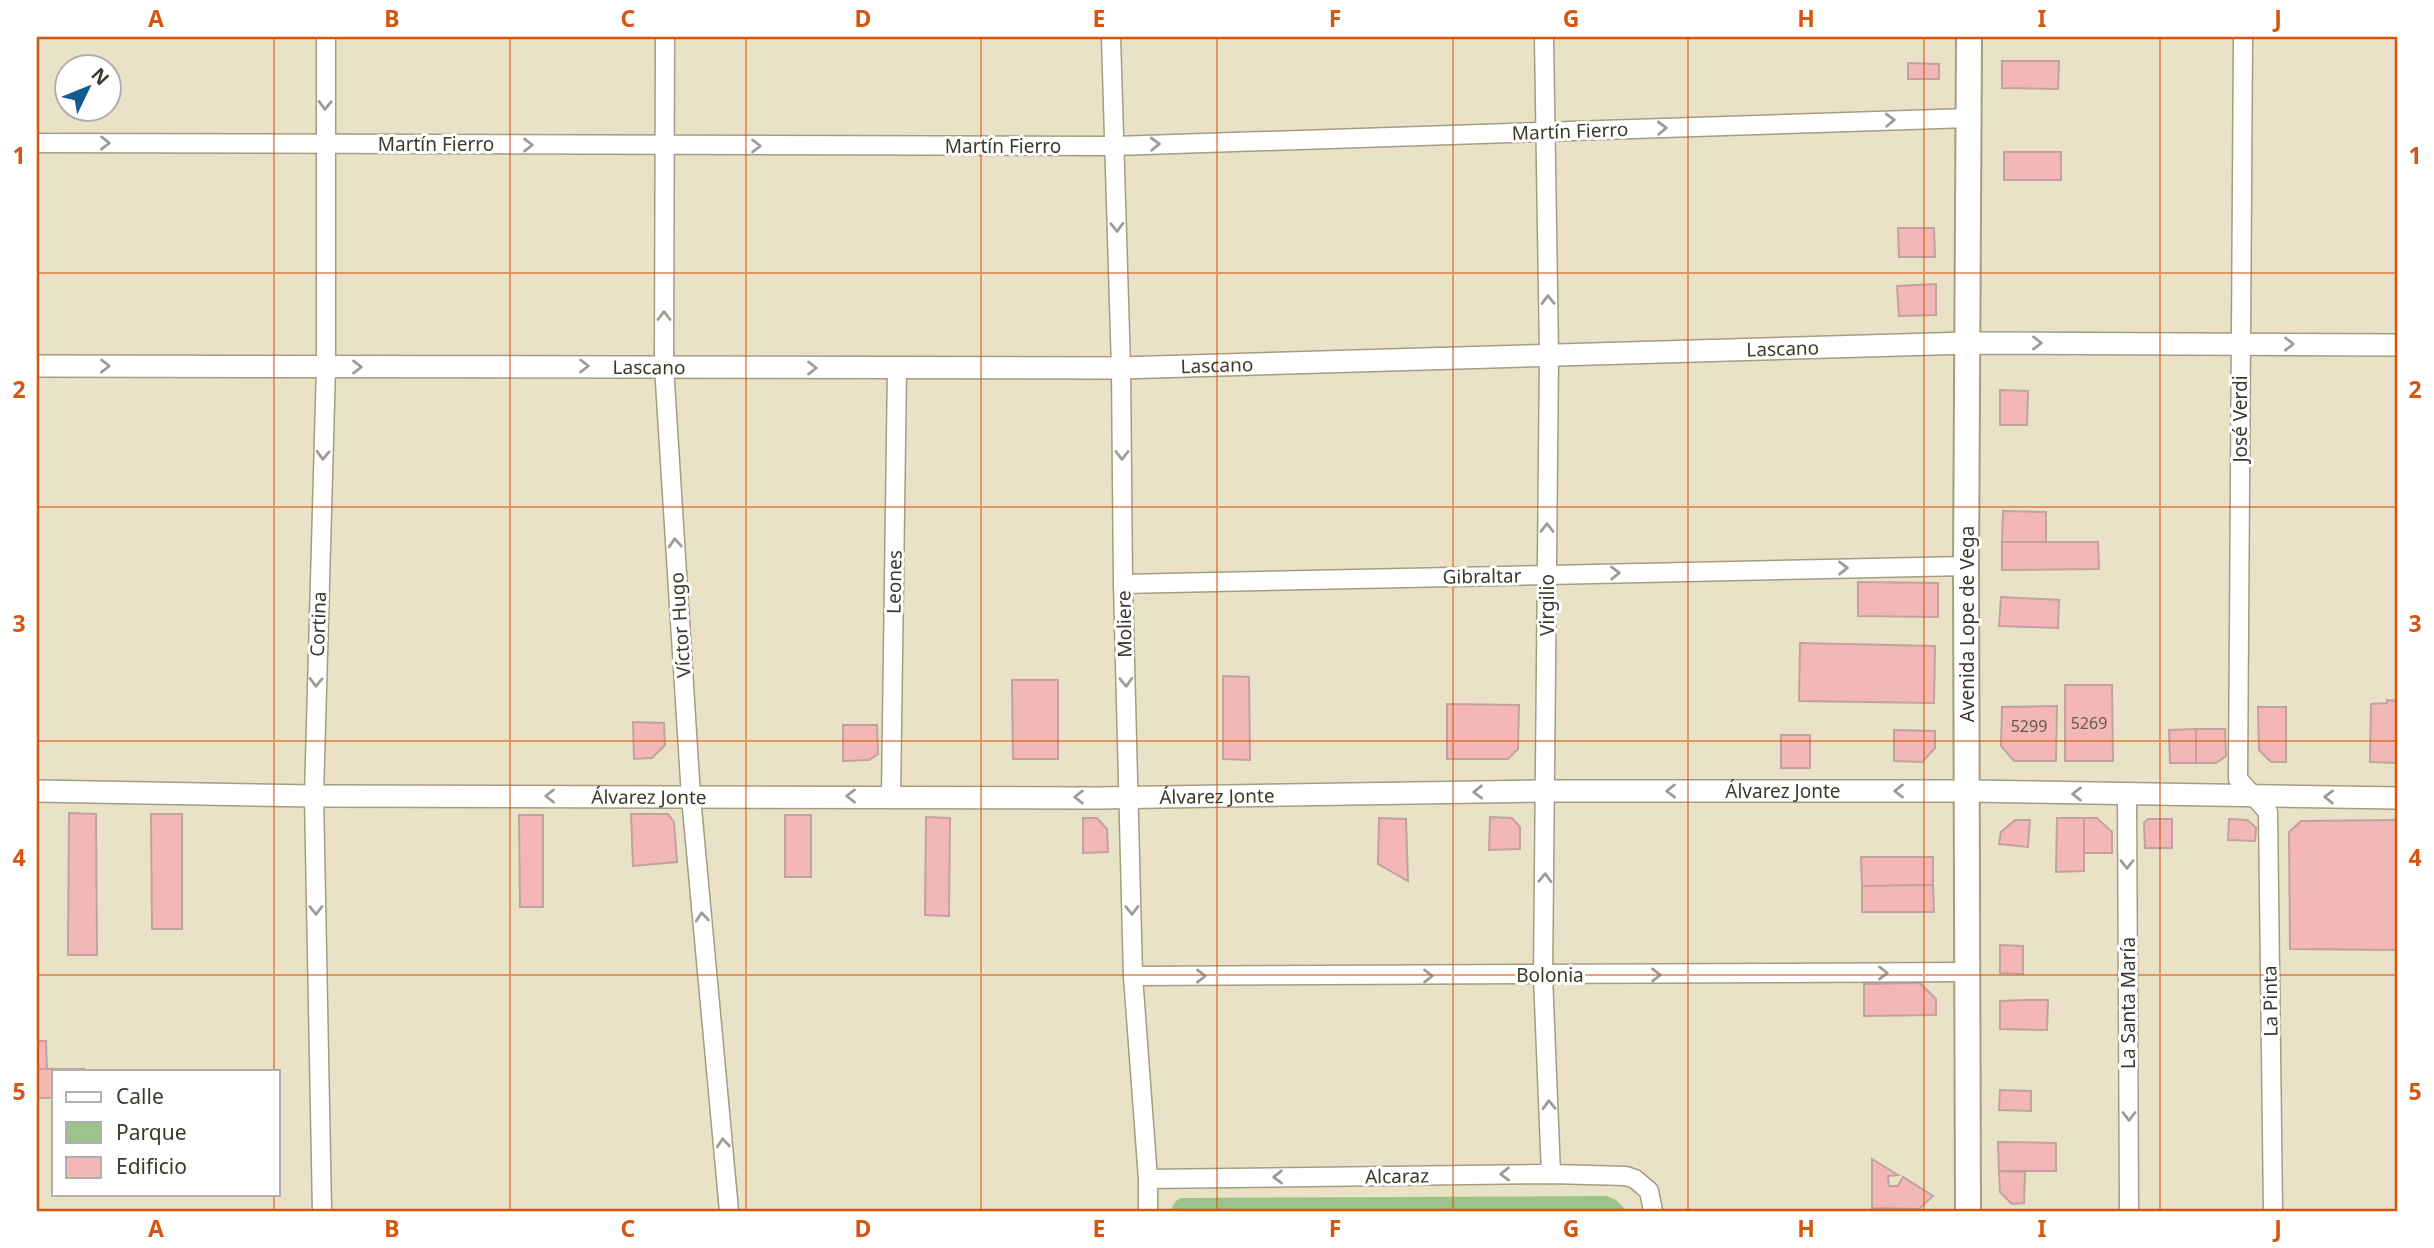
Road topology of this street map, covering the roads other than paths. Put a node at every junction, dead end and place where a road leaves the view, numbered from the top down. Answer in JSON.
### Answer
{"nodes":[{"id":1,"x":326,"y":37,"type":"edge"},
{"id":2,"x":665,"y":37,"type":"edge"},
{"id":3,"x":1111,"y":37,"type":"edge"},
{"id":4,"x":1544,"y":37,"type":"edge"},
{"id":5,"x":1969,"y":37,"type":"edge"},
{"id":6,"x":2243,"y":37,"type":"edge"},
{"id":7,"x":1969,"y":118,"type":"junction"},
{"id":8,"x":1545,"y":132,"type":"junction"},
{"id":9,"x":37,"y":144,"type":"edge"},
{"id":10,"x":325,"y":144,"type":"junction"},
{"id":11,"x":664,"y":146,"type":"junction"},
{"id":12,"x":1114,"y":146,"type":"junction"},
{"id":13,"x":1968,"y":343,"type":"junction"},
{"id":14,"x":2240,"y":343,"type":"junction"},
{"id":15,"x":2397,"y":345,"type":"edge"},
{"id":16,"x":1549,"y":354,"type":"junction"},
{"id":17,"x":37,"y":366,"type":"edge"},
{"id":18,"x":664,"y":366,"type":"junction"},
{"id":19,"x":326,"y":367,"type":"junction"},
{"id":20,"x":897,"y":368,"type":"junction"},
{"id":21,"x":1121,"y":368,"type":"junction"},
{"id":22,"x":1966,"y":566,"type":"junction"},
{"id":23,"x":1547,"y":575,"type":"junction"},
{"id":24,"x":1123,"y":584,"type":"junction"},
{"id":25,"x":37,"y":791,"type":"edge"},
{"id":26,"x":1546,"y":791,"type":"junction"},
{"id":27,"x":1967,"y":791,"type":"junction"},
{"id":28,"x":2127,"y":795,"type":"junction"},
{"id":29,"x":314,"y":796,"type":"junction"},
{"id":30,"x":891,"y":796,"type":"junction"},
{"id":31,"x":2253,"y":796,"type":"junction"},
{"id":32,"x":691,"y":797,"type":"junction"},
{"id":33,"x":1129,"y":797,"type":"junction"},
{"id":34,"x":2397,"y":798,"type":"edge"},
{"id":35,"x":1966,"y":972,"type":"junction"},
{"id":36,"x":1133,"y":976,"type":"junction"},
{"id":37,"x":1543,"y":976,"type":"junction"},
{"id":38,"x":1551,"y":1174,"type":"junction"},
{"id":39,"x":1148,"y":1180,"type":"junction"},
{"id":40,"x":322,"y":1211,"type":"edge"},
{"id":41,"x":729,"y":1211,"type":"edge"},
{"id":42,"x":1148,"y":1211,"type":"edge"},
{"id":43,"x":1653,"y":1211,"type":"edge"},
{"id":44,"x":1968,"y":1211,"type":"edge"},
{"id":45,"x":2129,"y":1211,"type":"edge"},
{"id":46,"x":2273,"y":1211,"type":"edge"}],
"edges":[{"from":1,"to":10,"type":"street","name":"Cortina","one_way":true},
{"from":2,"to":11,"type":"street","name":"Víctor Hugo"},
{"from":3,"to":12,"type":"street","name":"Moliere"},
{"from":4,"to":8,"type":"street","name":"Virgilio"},
{"from":5,"to":7,"type":"main road","name":"Avenida Lope de Vega"},
{"from":6,"to":14,"type":"street","name":"José Verdi"},
{"from":8,"to":7,"type":"street","name":"Martín Fierro","one_way":true},
{"from":7,"to":13,"type":"main road","name":"Avenida Lope de Vega"},
{"from":12,"to":8,"type":"street","name":"Martín Fierro","one_way":true},
{"from":16,"to":8,"type":"street","name":"Virgilio","one_way":true},
{"from":9,"to":10,"type":"street","name":"Martín Fierro","one_way":true},
{"from":10,"to":11,"type":"street","name":"Martín Fierro","one_way":true},
{"from":10,"to":19,"type":"street","name":"Cortina"},
{"from":11,"to":12,"type":"street","name":"Martín Fierro","one_way":true},
{"from":18,"to":11,"type":"street","name":"Víctor Hugo","one_way":true},
{"from":12,"to":21,"type":"street","name":"Moliere","one_way":true},
{"from":13,"to":14,"type":"street","name":"Lascano","one_way":true},
{"from":13,"to":16,"type":"street","name":"Lascano"},
{"from":13,"to":22,"type":"main road","name":"Avenida Lope de Vega"},
{"from":14,"to":15,"type":"street","name":"Lascano","one_way":true},
{"from":14,"to":31,"type":"street","name":"José Verdi"},
{"from":16,"to":21,"type":"street","name":"Lascano"},
{"from":23,"to":16,"type":"street","name":"Virgilio","one_way":true},
{"from":17,"to":19,"type":"street","name":"Lascano","one_way":true},
{"from":19,"to":18,"type":"street","name":"Lascano","one_way":true},
{"from":18,"to":20,"type":"street","name":"Lascano","one_way":true},
{"from":32,"to":18,"type":"street","name":"Víctor Hugo","one_way":true},
{"from":19,"to":29,"type":"street","name":"Cortina","one_way":true},
{"from":20,"to":21,"type":"street","name":"Lascano"},
{"from":20,"to":30,"type":"street","name":"Leones"},
{"from":21,"to":24,"type":"street","name":"Moliere","one_way":true},
{"from":23,"to":22,"type":"street","name":"Gibraltar","one_way":true},
{"from":22,"to":27,"type":"main road","name":"Avenida Lope de Vega"},
{"from":23,"to":24,"type":"street","name":"Gibraltar"},
{"from":23,"to":26,"type":"street","name":"Virgilio"},
{"from":24,"to":33,"type":"street","name":"Moliere","one_way":true},
{"from":25,"to":29,"type":"street","name":"Álvarez Jonte"},
{"from":27,"to":26,"type":"street","name":"Álvarez Jonte","one_way":true},
{"from":26,"to":33,"type":"street","name":"Álvarez Jonte","one_way":true},
{"from":37,"to":26,"type":"street","name":"Virgilio","one_way":true},
{"from":28,"to":27,"type":"street","name":"Álvarez Jonte","one_way":true},
{"from":27,"to":35,"type":"main road","name":"Avenida Lope de Vega"},
{"from":28,"to":31,"type":"street","name":"Álvarez Jonte"},
{"from":28,"to":45,"type":"street","name":"La Santa María","one_way":true},
{"from":32,"to":29,"type":"street","name":"Álvarez Jonte","one_way":true},
{"from":29,"to":40,"type":"street","name":"Cortina","one_way":true},
{"from":30,"to":32,"type":"street","name":"Álvarez Jonte","one_way":true},
{"from":33,"to":30,"type":"street","name":"Álvarez Jonte","one_way":true},
{"from":34,"to":31,"type":"street","name":"Álvarez Jonte","one_way":true},
{"from":31,"to":46,"type":"street","name":"La Pinta"},
{"from":41,"to":32,"type":"street","name":"Víctor Hugo","one_way":true},
{"from":33,"to":36,"type":"street","name":"Moliere","one_way":true},
{"from":37,"to":35,"type":"street","name":"Bolonia","one_way":true},
{"from":35,"to":44,"type":"main road","name":"Avenida Lope de Vega"},
{"from":36,"to":37,"type":"street","name":"Bolonia","one_way":true},
{"from":36,"to":39,"type":"street","name":"Moliere"},
{"from":38,"to":37,"type":"street","name":"Virgilio","one_way":true},
{"from":38,"to":39,"type":"street","name":"Alcaraz","one_way":true},
{"from":38,"to":43,"type":"street","name":"Alcaraz"},
{"from":39,"to":42,"type":"street","name":"Moliere"}]}
